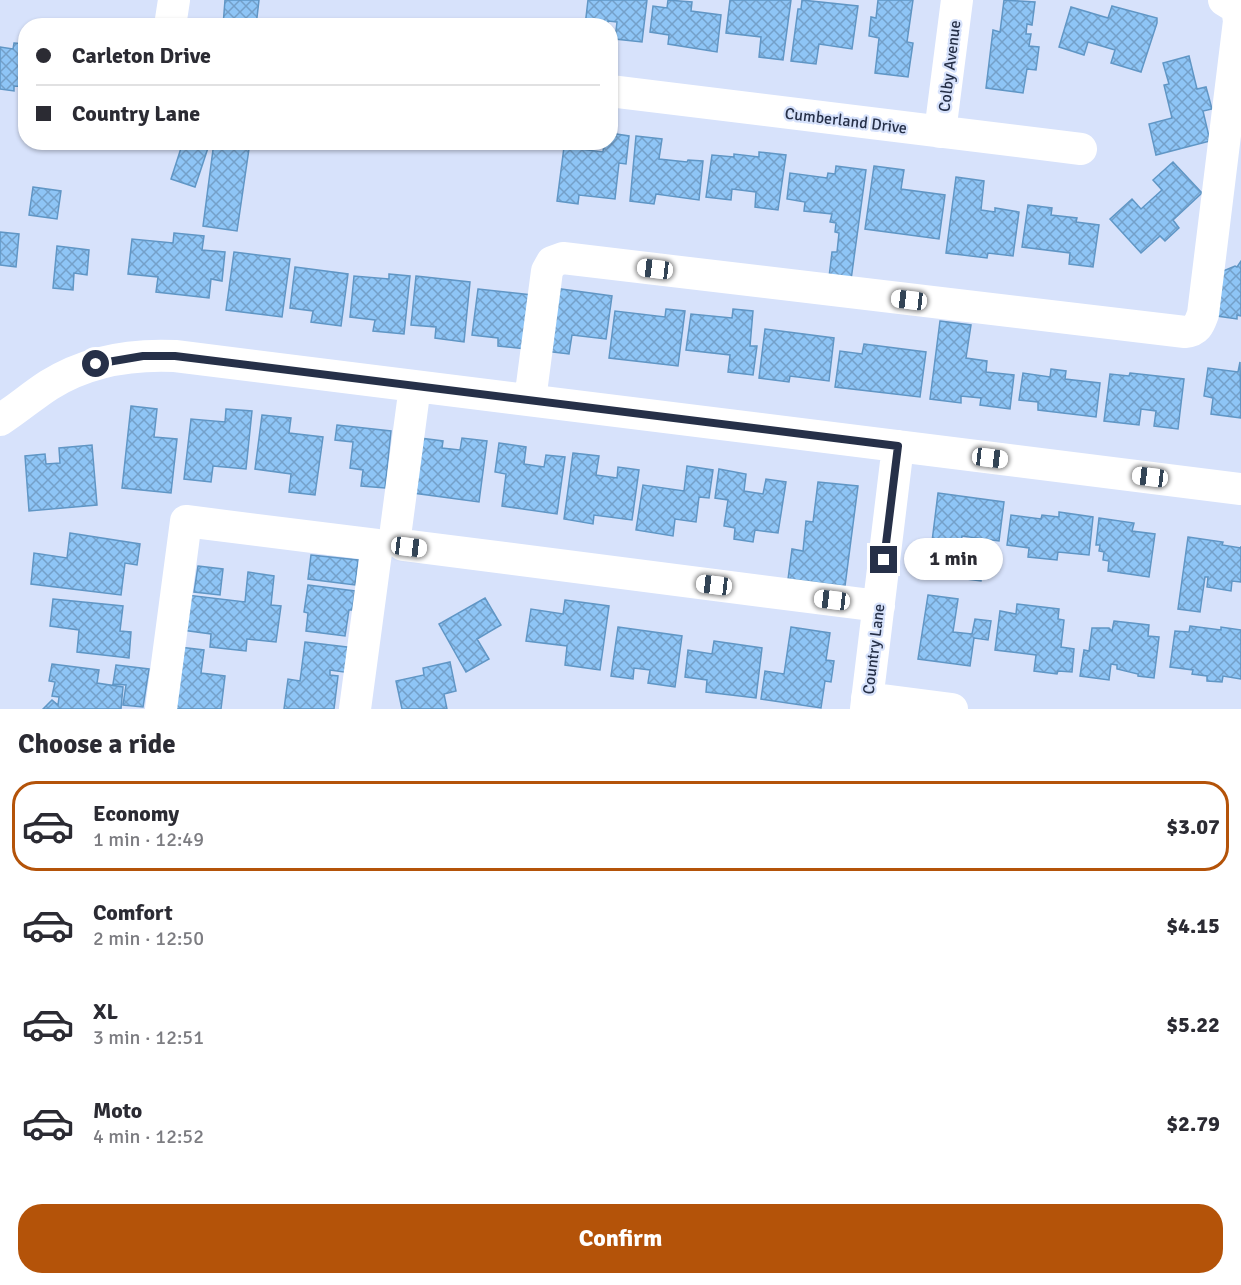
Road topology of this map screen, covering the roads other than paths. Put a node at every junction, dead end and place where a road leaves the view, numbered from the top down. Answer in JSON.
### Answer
{"nodes":[{"id":1,"x":174,"y":0,"type":"edge"},
{"id":2,"x":957,"y":0,"type":"edge"},
{"id":3,"x":1224,"y":0,"type":"edge"},
{"id":4,"x":171,"y":18,"type":"edge"},
{"id":5,"x":618,"y":92,"type":"edge"},
{"id":6,"x":940,"y":132,"type":"junction"},
{"id":7,"x":1081,"y":149,"type":"dead end"},
{"id":8,"x":415,"y":386,"type":"junction"},
{"id":9,"x":530,"y":400,"type":"junction"},
{"id":10,"x":0,"y":420,"type":"edge"},
{"id":11,"x":898,"y":446,"type":"junction"},
{"id":12,"x":1241,"y":489,"type":"edge"},
{"id":13,"x":879,"y":606,"type":"junction"},
{"id":14,"x":866,"y":704,"type":"edge"},
{"id":15,"x":161,"y":709,"type":"edge"},
{"id":16,"x":355,"y":709,"type":"edge"},
{"id":17,"x":952,"y":709,"type":"edge"}],
"edges":[{"from":1,"to":4,"type":"street"},
{"from":2,"to":6,"type":"street","name":"Colby Avenue"},
{"from":3,"to":9,"type":"street"},
{"from":5,"to":6,"type":"street","name":"Cumberland Drive"},
{"from":6,"to":7,"type":"street","name":"Cumberland Drive"},
{"from":8,"to":9,"type":"street"},
{"from":8,"to":10,"type":"street"},
{"from":8,"to":13,"type":"street"},
{"from":9,"to":11,"type":"street"},
{"from":11,"to":12,"type":"street"},
{"from":11,"to":13,"type":"street","name":"Country Lane"},
{"from":13,"to":14,"type":"street","name":"Country Lane"},
{"from":14,"to":17,"type":"street"},
{"from":15,"to":16,"type":"street"}]}
